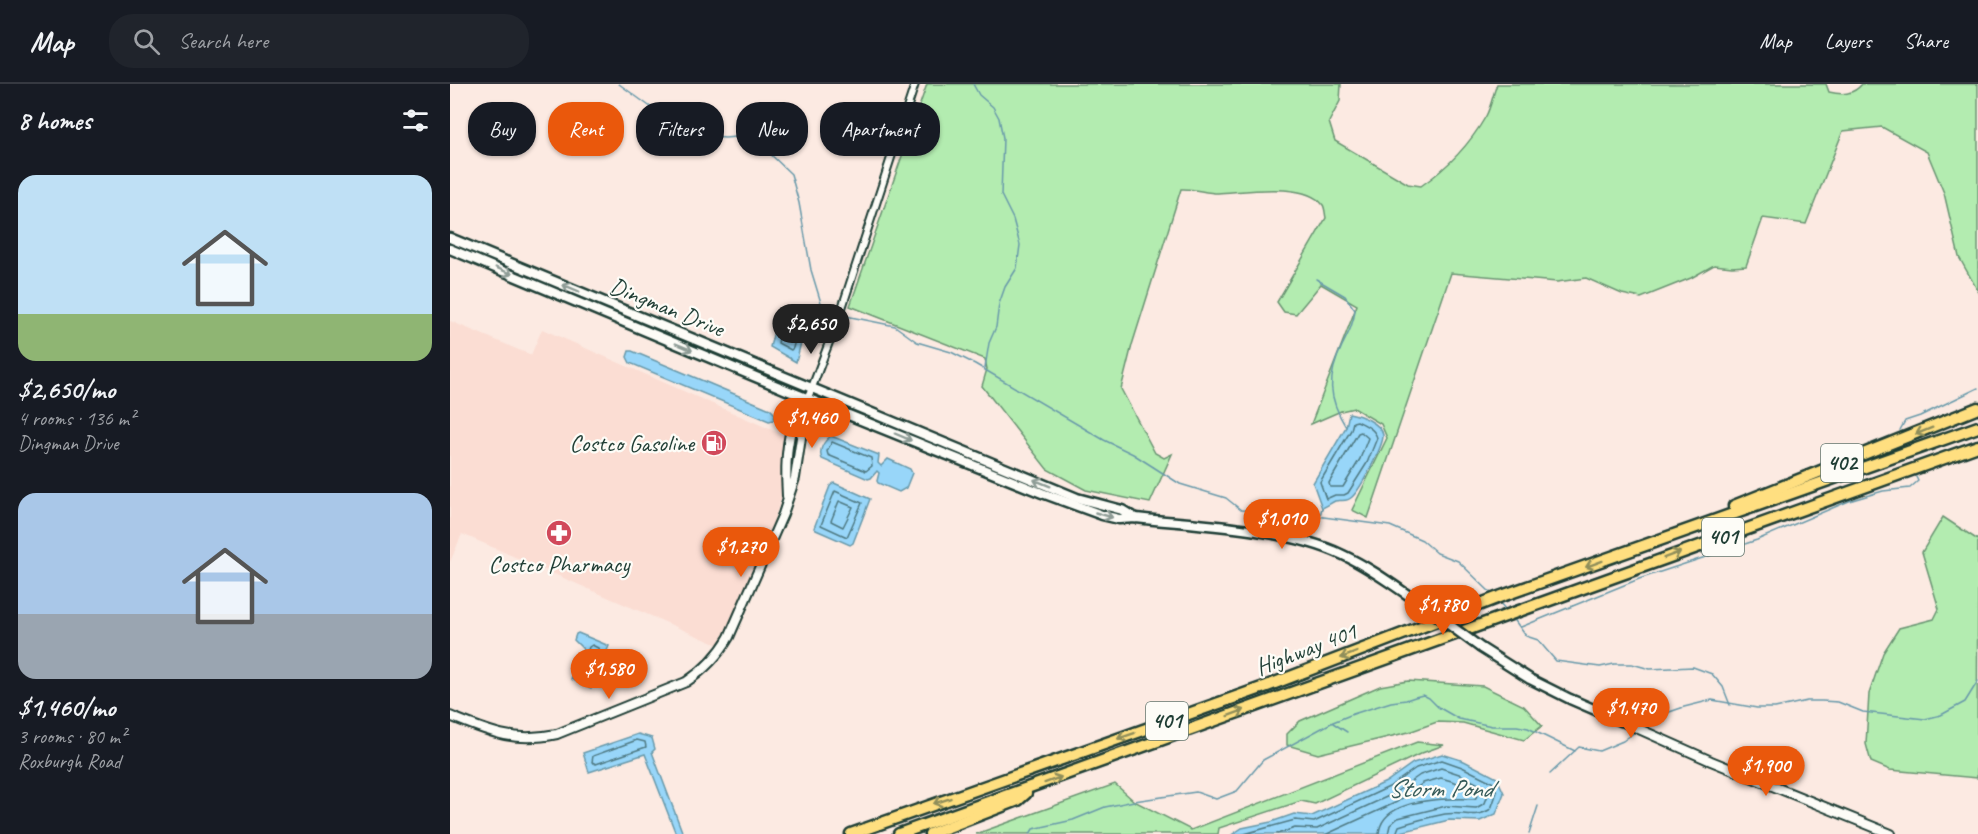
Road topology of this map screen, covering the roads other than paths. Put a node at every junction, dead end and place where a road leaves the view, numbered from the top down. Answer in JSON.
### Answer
{"nodes":[{"id":1,"x":915,"y":84,"type":"edge"},
{"id":2,"x":450,"y":238,"type":"edge"},
{"id":3,"x":450,"y":249,"type":"edge"},
{"id":4,"x":812,"y":388,"type":"junction"},
{"id":5,"x":808,"y":398,"type":"junction"},
{"id":6,"x":1978,"y":408,"type":"edge"},
{"id":7,"x":1978,"y":427,"type":"edge"},
{"id":8,"x":1978,"y":446,"type":"edge"},
{"id":9,"x":1136,"y":518,"type":"junction"},
{"id":10,"x":1709,"y":523,"type":"junction"},
{"id":11,"x":450,"y":716,"type":"edge"},
{"id":12,"x":1621,"y":721,"type":"joint"},
{"id":13,"x":1033,"y":787,"type":"junction"},
{"id":14,"x":851,"y":834,"type":"edge"},
{"id":15,"x":899,"y":834,"type":"edge"},
{"id":16,"x":930,"y":834,"type":"edge"},
{"id":17,"x":1891,"y":834,"type":"edge"}],
"edges":[{"from":1,"to":4,"type":"street"},
{"from":4,"to":2,"type":"main road","name":"Dingman Drive","one_way":true},
{"from":3,"to":5,"type":"main road","name":"Dingman Drive","one_way":true},
{"from":4,"to":5,"type":"street"},
{"from":9,"to":4,"type":"main road","name":"Dingman Drive","one_way":true},
{"from":5,"to":9,"type":"main road","name":"Dingman Drive","one_way":true},
{"from":5,"to":11,"type":"street"},
{"from":6,"to":10,"type":"highway","number":"402","one_way":true},
{"from":7,"to":10,"type":"highway","name":"Highway 401","number":"401"},
{"from":13,"to":8,"type":"highway","name":"Highway 401","number":"401","one_way":true},
{"from":9,"to":12,"type":"main road","name":"Dingman Drive","bridge":true},
{"from":10,"to":14,"type":"highway","name":"Highway 401","number":"401","one_way":true},
{"from":12,"to":17,"type":"street","name":"Dingman Drive"},
{"from":13,"to":15,"type":"highway","name":"Highway 401","number":"401"},
{"from":13,"to":16,"type":"highway"}]}
